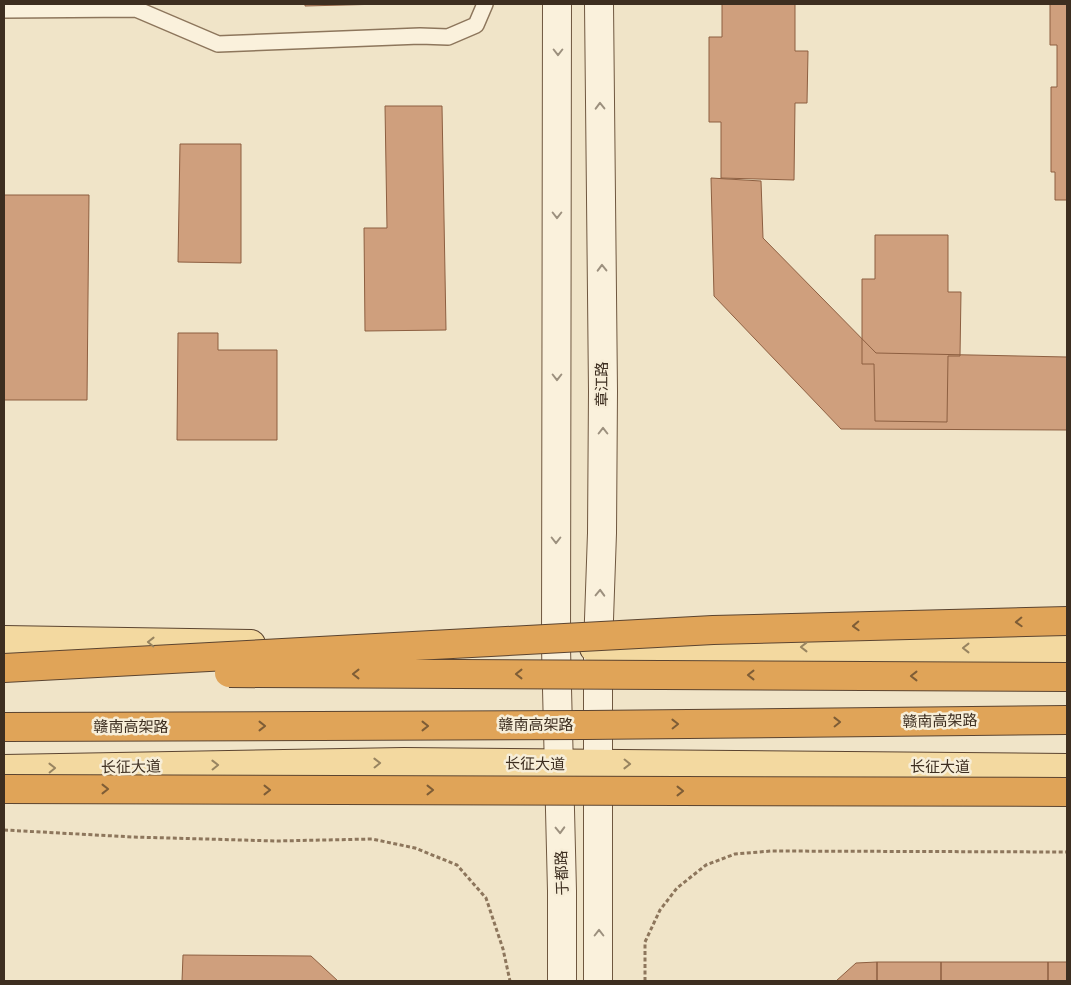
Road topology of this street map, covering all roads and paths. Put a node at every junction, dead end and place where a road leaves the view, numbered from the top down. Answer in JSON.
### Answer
{"nodes":[{"id":1,"x":485,"y":4,"type":"edge"},
{"id":2,"x":557,"y":4,"type":"edge"},
{"id":3,"x":599,"y":4,"type":"edge"},
{"id":4,"x":140,"y":6,"type":"edge"},
{"id":5,"x":4,"y":10,"type":"edge"},
{"id":6,"x":1067,"y":621,"type":"edge"},
{"id":7,"x":4,"y":640,"type":"edge"},
{"id":8,"x":556,"y":648,"type":"junction"},
{"id":9,"x":598,"y":648,"type":"junction"},
{"id":10,"x":1067,"y":648,"type":"edge"},
{"id":11,"x":4,"y":668,"type":"edge"},
{"id":12,"x":4,"y":673,"type":"edge"},
{"id":13,"x":1067,"y":677,"type":"edge"},
{"id":14,"x":1067,"y":720,"type":"edge"},
{"id":15,"x":4,"y":727,"type":"edge"},
{"id":16,"x":558,"y":764,"type":"junction"},
{"id":17,"x":599,"y":764,"type":"junction"},
{"id":18,"x":1067,"y":768,"type":"edge"},
{"id":19,"x":4,"y":769,"type":"edge"},
{"id":20,"x":4,"y":789,"type":"edge"},
{"id":21,"x":1067,"y":792,"type":"edge"},
{"id":22,"x":4,"y":830,"type":"edge"},
{"id":23,"x":1067,"y":852,"type":"edge"},
{"id":24,"x":510,"y":981,"type":"edge"},
{"id":25,"x":562,"y":981,"type":"edge"},
{"id":26,"x":598,"y":981,"type":"edge"},
{"id":27,"x":645,"y":981,"type":"edge"}],
"edges":[{"from":1,"to":4,"type":"lane"},
{"from":2,"to":8,"type":"main road","one_way":true},
{"from":9,"to":3,"type":"main road","name":"章江路","one_way":true},
{"from":4,"to":5,"type":"lane"},
{"from":6,"to":11,"type":"highway","one_way":true,"bridge":true},
{"from":8,"to":7,"type":"main road","one_way":true},
{"from":8,"to":9,"type":"main road"},
{"from":8,"to":16,"type":"main road"},
{"from":10,"to":9,"type":"main road","one_way":true},
{"from":9,"to":17,"type":"main road","name":"章江路"},
{"from":13,"to":12,"type":"highway","one_way":true,"bridge":true},
{"from":15,"to":14,"type":"highway","name":"赣南高架路","one_way":true,"bridge":true},
{"from":16,"to":17,"type":"main road","name":"长征大道"},
{"from":19,"to":16,"type":"main road","name":"长征大道","one_way":true},
{"from":16,"to":25,"type":"main road","name":"于都路","one_way":true},
{"from":17,"to":18,"type":"main road","name":"长征大道","one_way":true},
{"from":26,"to":17,"type":"main road","one_way":true},
{"from":20,"to":21,"type":"highway","one_way":true,"bridge":true},
{"from":22,"to":24,"type":"path"},
{"from":23,"to":27,"type":"path"}]}
